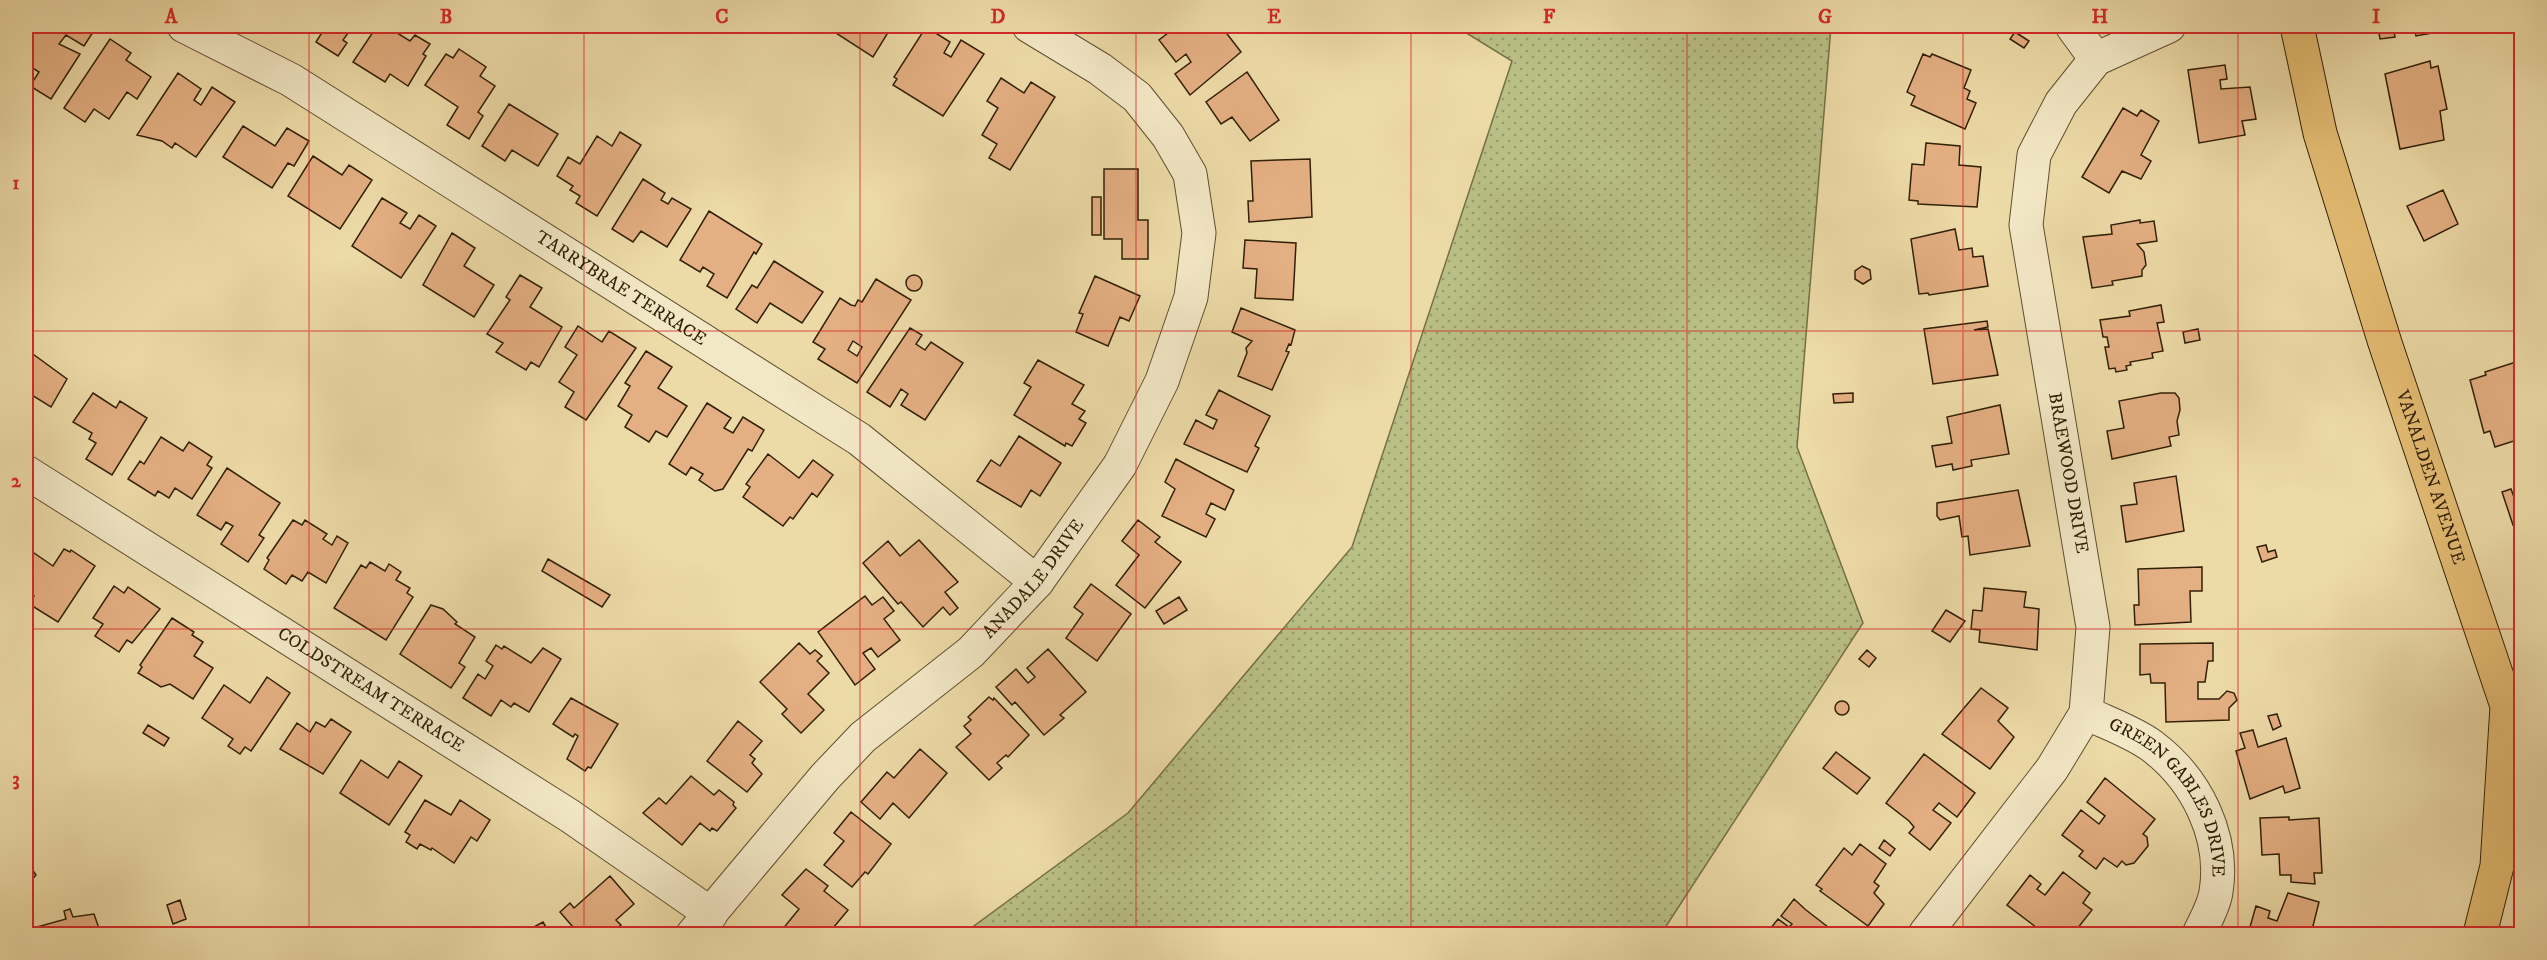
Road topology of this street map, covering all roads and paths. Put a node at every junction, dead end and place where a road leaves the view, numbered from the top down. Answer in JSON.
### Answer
{"nodes":[{"id":1,"x":184,"y":26,"type":"edge"},
{"id":2,"x":1029,"y":26,"type":"edge"},
{"id":3,"x":2072,"y":26,"type":"edge"},
{"id":4,"x":2169,"y":26,"type":"edge"},
{"id":5,"x":2297,"y":26,"type":"edge"},
{"id":6,"x":2096,"y":59,"type":"junction"},
{"id":7,"x":26,"y":472,"type":"edge"},
{"id":8,"x":1037,"y":582,"type":"junction"},
{"id":9,"x":2514,"y":704,"type":"edge"},
{"id":10,"x":2086,"y":713,"type":"junction"},
{"id":11,"x":702,"y":924,"type":"edge"},
{"id":12,"x":1925,"y":934,"type":"edge"},
{"id":13,"x":2199,"y":934,"type":"edge"},
{"id":14,"x":2480,"y":934,"type":"edge"}],
"edges":[{"from":1,"to":8,"type":"street","name":"TARRYBRAE TERRACE"},
{"from":2,"to":8,"type":"street","name":"ANADALE DRIVE"},
{"from":3,"to":6,"type":"street"},
{"from":4,"to":6,"type":"street","name":"BRAEWOOD DRIVE"},
{"from":5,"to":9,"type":"main road","name":"VANALDEN AVENUE"},
{"from":6,"to":10,"type":"street","name":"BRAEWOOD DRIVE"},
{"from":7,"to":11,"type":"street","name":"COLDSTREAM TERRACE"},
{"from":8,"to":11,"type":"street","name":"ANADALE DRIVE"},
{"from":9,"to":14,"type":"main road","name":"VANALDEN AVENUE"},
{"from":10,"to":12,"type":"street","name":"BRAEWOOD DRIVE"},
{"from":10,"to":13,"type":"street","name":"GREEN GABLES DRIVE"}]}
